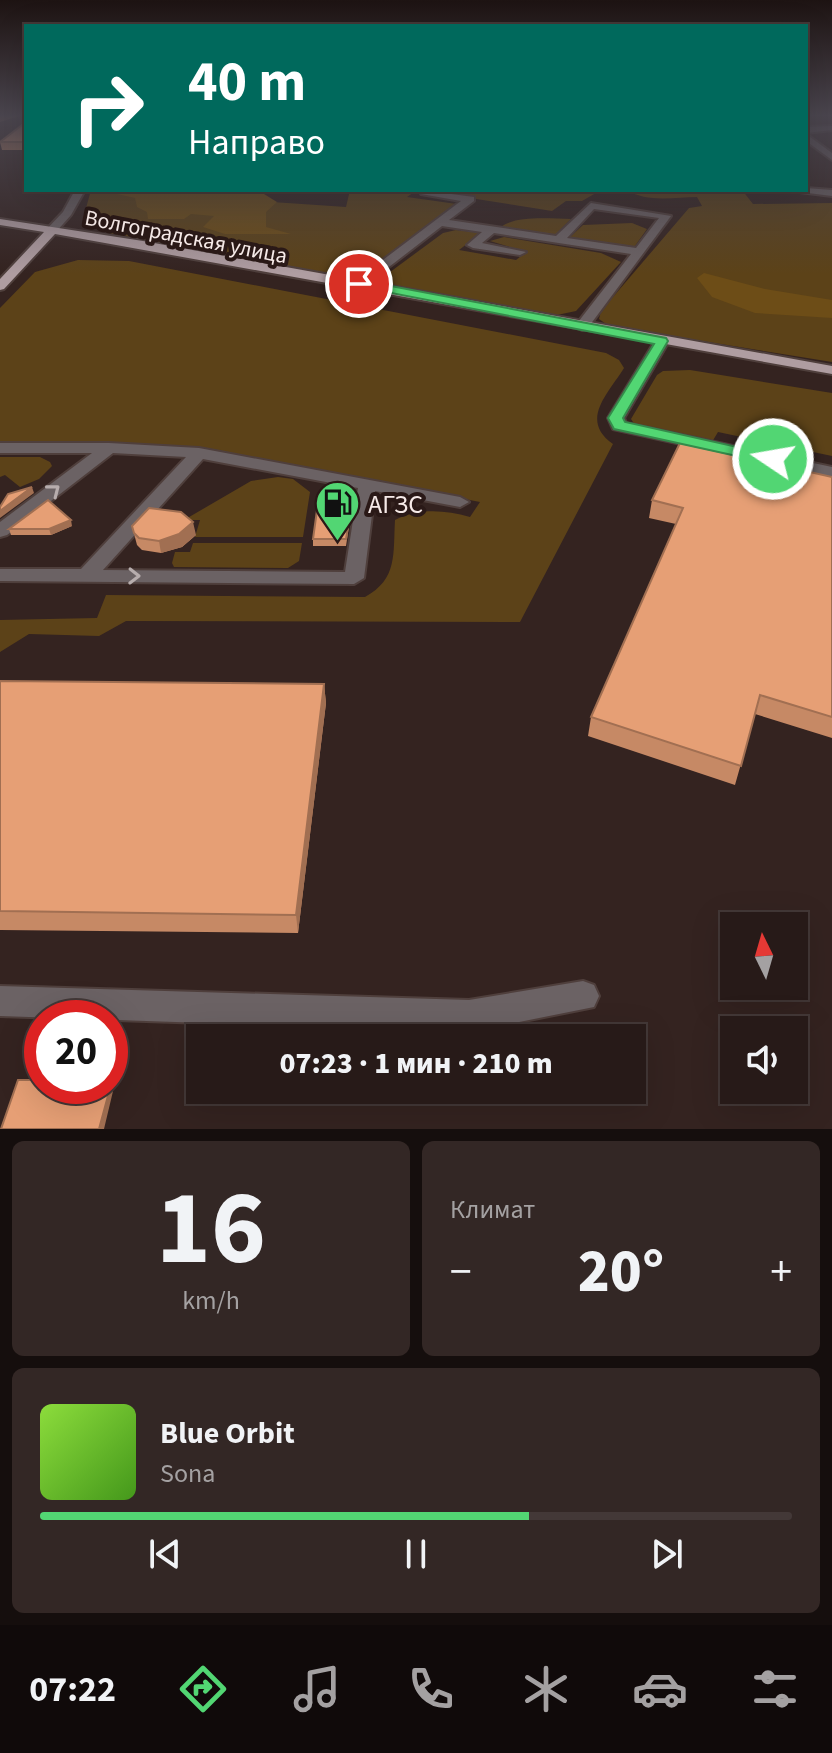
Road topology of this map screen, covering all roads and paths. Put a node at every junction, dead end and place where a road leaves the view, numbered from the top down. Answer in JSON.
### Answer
{"nodes":[{"id":1,"x":808,"y":191,"type":"edge"},
{"id":2,"x":79,"y":192,"type":"edge"},
{"id":3,"x":425,"y":192,"type":"edge"},
{"id":4,"x":832,"y":193,"type":"edge"},
{"id":5,"x":0,"y":222,"type":"edge"},
{"id":6,"x":440,"y":222,"type":"junction"},
{"id":7,"x":491,"y":230,"type":"junction"},
{"id":8,"x":51,"y":231,"type":"junction"},
{"id":9,"x":559,"y":240,"type":"junction"},
{"id":10,"x":520,"y":252,"type":"dead end"},
{"id":11,"x":639,"y":252,"type":"junction"},
{"id":12,"x":359,"y":284,"type":"junction"},
{"id":13,"x":0,"y":286,"type":"edge"},
{"id":14,"x":582,"y":326,"type":"junction"},
{"id":15,"x":659,"y":346,"type":"junction"},
{"id":16,"x":832,"y":370,"type":"edge"},
{"id":17,"x":832,"y":380,"type":"edge"},
{"id":18,"x":0,"y":448,"type":"edge"},
{"id":19,"x":109,"y":448,"type":"junction"},
{"id":20,"x":199,"y":453,"type":"junction"},
{"id":21,"x":832,"y":472,"type":"edge"},
{"id":22,"x":367,"y":486,"type":"junction"},
{"id":23,"x":460,"y":502,"type":"dead end"},
{"id":24,"x":0,"y":531,"type":"edge"},
{"id":25,"x":0,"y":575,"type":"edge"},
{"id":26,"x":87,"y":575,"type":"junction"},
{"id":27,"x":583,"y":996,"type":"dead end"},
{"id":28,"x":0,"y":1001,"type":"edge"}],
"edges":[{"from":1,"to":4,"type":"street"},
{"from":2,"to":8,"type":"street"},
{"from":3,"to":6,"type":"street"},
{"from":5,"to":8,"type":"main road","name":"Волгоградская улица"},
{"from":6,"to":7,"type":"street"},
{"from":6,"to":12,"type":"street"},
{"from":7,"to":9,"type":"street"},
{"from":7,"to":10,"type":"street"},
{"from":8,"to":12,"type":"main road","name":"Волгоградская улица"},
{"from":8,"to":13,"type":"main road"},
{"from":8,"to":15,"type":"main road","name":"Волгоградская улица"},
{"from":9,"to":11,"type":"street"},
{"from":9,"to":11,"type":"street"},
{"from":11,"to":14,"type":"street"},
{"from":12,"to":14,"type":"main road","name":"Волгоградская улица"},
{"from":14,"to":15,"type":"main road","name":"Волгоградская улица"},
{"from":15,"to":16,"type":"main road","name":"Волгоградская улица"},
{"from":15,"to":17,"type":"main road","name":"Волгоградская улица"},
{"from":15,"to":21,"type":"street"},
{"from":18,"to":19,"type":"street"},
{"from":19,"to":20,"type":"street"},
{"from":24,"to":19,"type":"street","one_way":true},
{"from":20,"to":22,"type":"street"},
{"from":20,"to":26,"type":"street"},
{"from":22,"to":23,"type":"street"},
{"from":26,"to":22,"type":"street","one_way":true},
{"from":25,"to":26,"type":"street"},
{"from":27,"to":28,"type":"street"}]}
